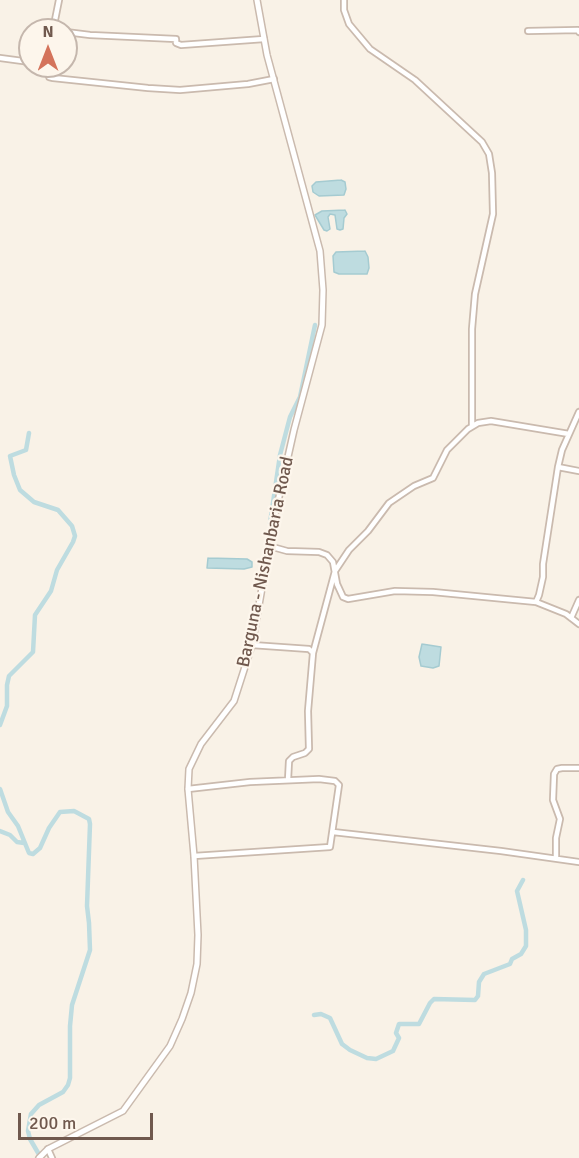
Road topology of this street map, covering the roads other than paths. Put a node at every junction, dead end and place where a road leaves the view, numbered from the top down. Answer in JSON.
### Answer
{"nodes":[{"id":1,"x":59,"y":0,"type":"edge"},
{"id":2,"x":257,"y":0,"type":"edge"},
{"id":3,"x":344,"y":0,"type":"edge"},
{"id":4,"x":55,"y":18,"type":"edge"},
{"id":5,"x":528,"y":31,"type":"dead end"},
{"id":6,"x":579,"y":32,"type":"edge"},
{"id":7,"x":78,"y":34,"type":"edge"},
{"id":8,"x":264,"y":39,"type":"junction"},
{"id":9,"x":0,"y":58,"type":"edge"},
{"id":10,"x":18,"y":60,"type":"edge"},
{"id":11,"x":53,"y":78,"type":"edge"},
{"id":12,"x":274,"y":79,"type":"junction"},
{"id":13,"x":579,"y":412,"type":"edge"},
{"id":14,"x":472,"y":426,"type":"junction"},
{"id":15,"x":569,"y":434,"type":"junction"},
{"id":16,"x":558,"y":467,"type":"junction"},
{"id":17,"x":579,"y":471,"type":"edge"},
{"id":18,"x":270,"y":546,"type":"junction"},
{"id":19,"x":335,"y":571,"type":"junction"},
{"id":20,"x":579,"y":600,"type":"edge"},
{"id":21,"x":536,"y":602,"type":"junction"},
{"id":22,"x":571,"y":618,"type":"junction"},
{"id":23,"x":579,"y":624,"type":"edge"},
{"id":24,"x":252,"y":645,"type":"junction"},
{"id":25,"x":313,"y":653,"type":"junction"},
{"id":26,"x":579,"y":768,"type":"edge"},
{"id":27,"x":288,"y":780,"type":"junction"},
{"id":28,"x":188,"y":789,"type":"junction"},
{"id":29,"x":333,"y":832,"type":"junction"},
{"id":30,"x":194,"y":856,"type":"junction"},
{"id":31,"x":556,"y":858,"type":"junction"},
{"id":32,"x":579,"y":862,"type":"edge"},
{"id":33,"x":48,"y":1149,"type":"junction"},
{"id":34,"x":40,"y":1157,"type":"edge"},
{"id":35,"x":52,"y":1158,"type":"edge"}],
"edges":[{"from":1,"to":4,"type":"street"},
{"from":2,"to":8,"type":"street","name":"Barguna - Nishanbaria Road"},
{"from":3,"to":14,"type":"street"},
{"from":5,"to":6,"type":"street"},
{"from":7,"to":8,"type":"street"},
{"from":8,"to":12,"type":"street","name":"Barguna - Nishanbaria Road"},
{"from":9,"to":10,"type":"street"},
{"from":11,"to":12,"type":"street"},
{"from":12,"to":18,"type":"street","name":"Barguna - Nishanbaria Road"},
{"from":13,"to":15,"type":"street"},
{"from":14,"to":15,"type":"street"},
{"from":14,"to":19,"type":"street"},
{"from":15,"to":16,"type":"street"},
{"from":16,"to":17,"type":"street"},
{"from":16,"to":21,"type":"street"},
{"from":18,"to":19,"type":"street"},
{"from":18,"to":24,"type":"street","name":"Barguna - Nishanbaria Road"},
{"from":19,"to":21,"type":"street"},
{"from":19,"to":25,"type":"street"},
{"from":20,"to":22,"type":"street"},
{"from":21,"to":22,"type":"street"},
{"from":22,"to":23,"type":"street"},
{"from":24,"to":25,"type":"street"},
{"from":24,"to":28,"type":"street","name":"Barguna - Nishanbaria Road"},
{"from":25,"to":27,"type":"street"},
{"from":26,"to":31,"type":"street"},
{"from":27,"to":28,"type":"street"},
{"from":27,"to":29,"type":"street"},
{"from":28,"to":30,"type":"street","name":"Barguna - Nishanbaria Road"},
{"from":29,"to":30,"type":"street"},
{"from":29,"to":31,"type":"street"},
{"from":30,"to":33,"type":"street","name":"Barguna - Nishanbaria Road"},
{"from":31,"to":32,"type":"street"},
{"from":33,"to":34,"type":"street","name":"Barguna - Nishanbaria Road"},
{"from":33,"to":35,"type":"street"}]}
